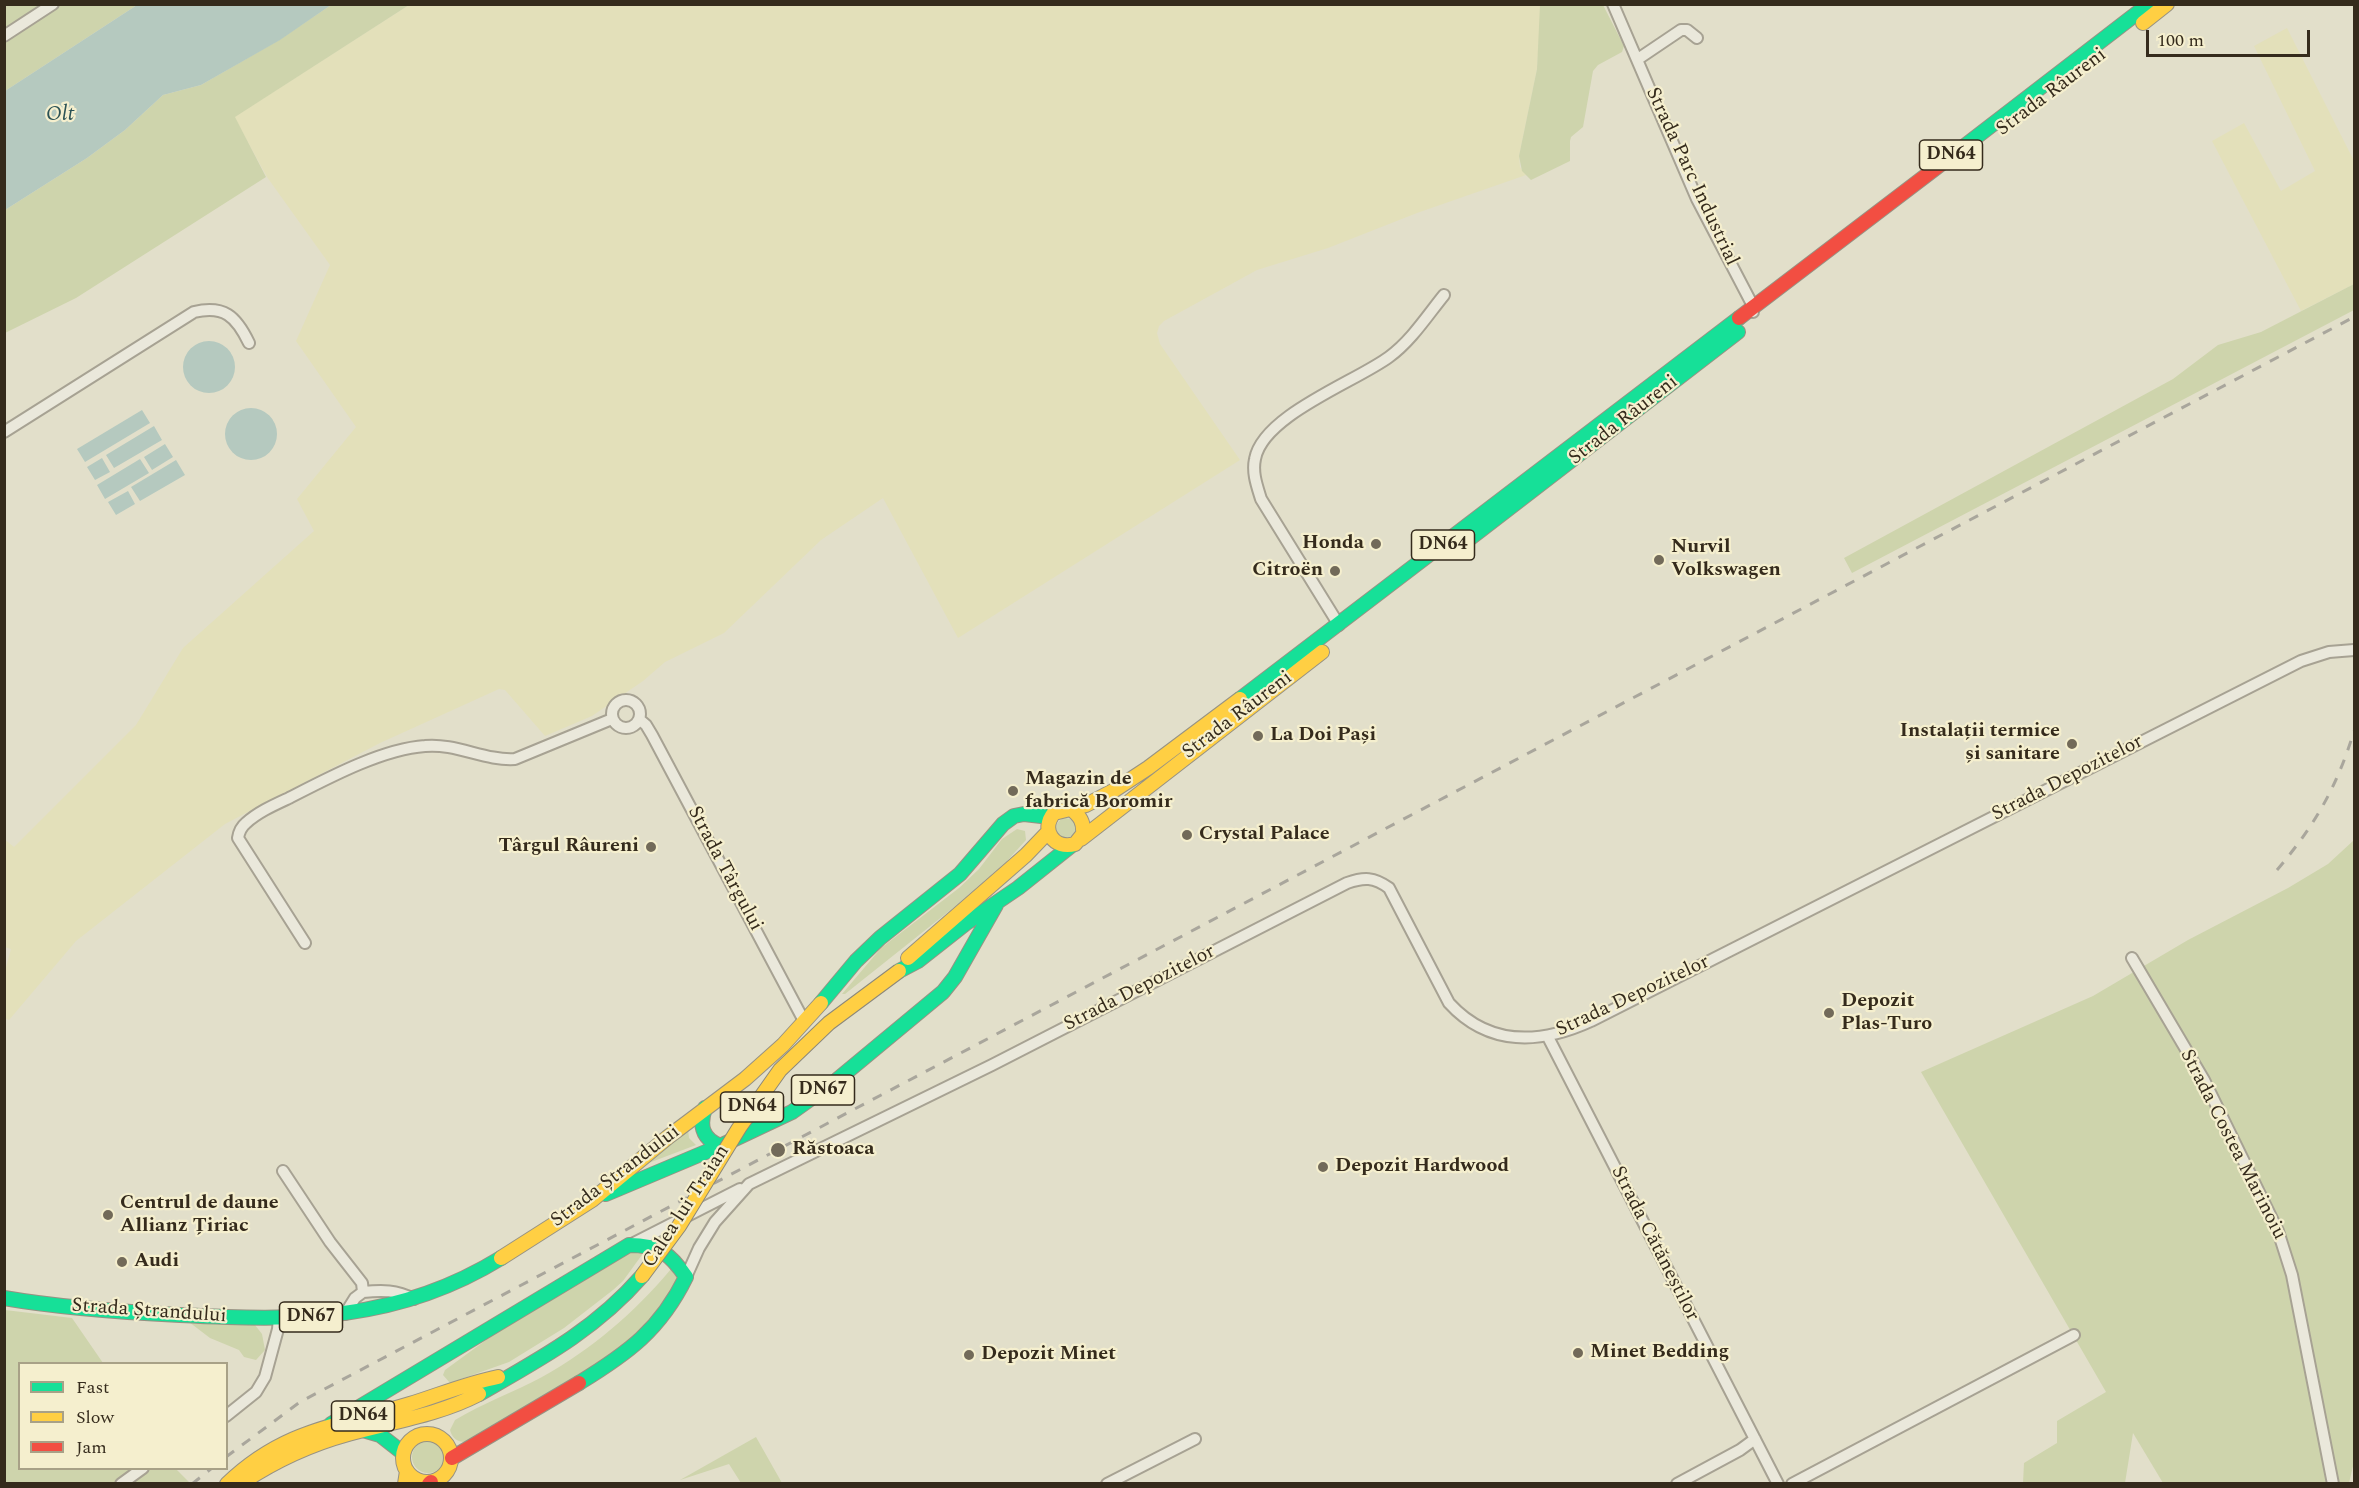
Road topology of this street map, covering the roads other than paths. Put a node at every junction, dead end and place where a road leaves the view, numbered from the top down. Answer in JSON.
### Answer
{"nodes":[{"id":1,"x":53,"y":4,"type":"edge"},
{"id":2,"x":1613,"y":4,"type":"edge"},
{"id":3,"x":2149,"y":4,"type":"edge"},
{"id":4,"x":2167,"y":4,"type":"edge"},
{"id":5,"x":4,"y":36,"type":"edge"},
{"id":6,"x":1697,"y":39,"type":"dead end"},
{"id":7,"x":1638,"y":59,"type":"junction"},
{"id":8,"x":1797,"y":286,"type":"junction"},
{"id":9,"x":1444,"y":295,"type":"dead end"},
{"id":10,"x":1753,"y":306,"type":"junction"},
{"id":11,"x":1727,"y":340,"type":"junction"},
{"id":12,"x":249,"y":343,"type":"dead end"},
{"id":13,"x":4,"y":432,"type":"edge"},
{"id":14,"x":1339,"y":625,"type":"junction"},
{"id":15,"x":2355,"y":650,"type":"edge"},
{"id":16,"x":612,"y":719,"type":"junction"},
{"id":17,"x":639,"y":719,"type":"junction"},
{"id":18,"x":1071,"y":809,"type":"junction"},
{"id":19,"x":1050,"y":817,"type":"junction"},
{"id":20,"x":1048,"y":832,"type":"junction"},
{"id":21,"x":1077,"y":842,"type":"junction"},
{"id":22,"x":996,"y":905,"type":"junction"},
{"id":23,"x":305,"y":943,"type":"dead end"},
{"id":24,"x":2132,"y":958,"type":"dead end"},
{"id":25,"x":899,"y":970,"type":"junction"},
{"id":26,"x":804,"y":1022,"type":"junction"},
{"id":27,"x":1548,"y":1037,"type":"junction"},
{"id":28,"x":705,"y":1108,"type":"junction"},
{"id":29,"x":720,"y":1146,"type":"junction"},
{"id":30,"x":283,"y":1171,"type":"dead end"},
{"id":31,"x":749,"y":1185,"type":"junction"},
{"id":32,"x":591,"y":1200,"type":"junction"},
{"id":33,"x":629,"y":1245,"type":"junction"},
{"id":34,"x":686,"y":1277,"type":"junction"},
{"id":35,"x":363,"y":1292,"type":"junction"},
{"id":36,"x":4,"y":1298,"type":"edge"},
{"id":37,"x":414,"y":1299,"type":"junction"},
{"id":38,"x":345,"y":1314,"type":"junction"},
{"id":39,"x":279,"y":1317,"type":"junction"},
{"id":40,"x":2074,"y":1335,"type":"dead end"},
{"id":41,"x":511,"y":1375,"type":"junction"},
{"id":42,"x":432,"y":1376,"type":"junction"},
{"id":43,"x":445,"y":1393,"type":"junction"},
{"id":44,"x":457,"y":1404,"type":"junction"},
{"id":45,"x":228,"y":1414,"type":"edge"},
{"id":46,"x":331,"y":1424,"type":"junction"},
{"id":47,"x":359,"y":1430,"type":"junction"},
{"id":48,"x":442,"y":1438,"type":"junction"},
{"id":49,"x":1195,"y":1438,"type":"dead end"},
{"id":50,"x":1755,"y":1439,"type":"junction"},
{"id":51,"x":403,"y":1453,"type":"junction"},
{"id":52,"x":452,"y":1458,"type":"junction"},
{"id":53,"x":140,"y":1470,"type":"edge"},
{"id":54,"x":406,"y":1477,"type":"edge"},
{"id":55,"x":430,"y":1483,"type":"edge"},
{"id":56,"x":121,"y":1484,"type":"edge"},
{"id":57,"x":227,"y":1484,"type":"edge"},
{"id":58,"x":240,"y":1484,"type":"edge"},
{"id":59,"x":1107,"y":1484,"type":"edge"},
{"id":60,"x":1677,"y":1484,"type":"edge"},
{"id":61,"x":1778,"y":1484,"type":"edge"},
{"id":62,"x":1792,"y":1484,"type":"edge"},
{"id":63,"x":2333,"y":1484,"type":"edge"}],
"edges":[{"from":1,"to":5,"type":"street"},
{"from":2,"to":7,"type":"street","name":"Strada Parc Industrial"},
{"from":3,"to":10,"type":"main road","name":"Strada Râureni","number":"DN64"},
{"from":4,"to":8,"type":"main road","name":"Strada Râureni","number":"DN64"},
{"from":6,"to":7,"type":"street"},
{"from":7,"to":10,"type":"street","name":"Strada Parc Industrial"},
{"from":8,"to":10,"type":"street"},
{"from":8,"to":11,"type":"main road","name":"Strada Râureni","number":"DN64"},
{"from":9,"to":14,"type":"street"},
{"from":10,"to":11,"type":"street"},
{"from":10,"to":14,"type":"main road","name":"Strada Râureni","number":"DN64"},
{"from":11,"to":21,"type":"main road","name":"Strada Râureni","number":"DN64"},
{"from":12,"to":13,"type":"street"},
{"from":14,"to":18,"type":"main road","name":"Strada Râureni","number":"DN64"},
{"from":15,"to":27,"type":"street","name":"Strada Depozitelor"},
{"from":16,"to":17,"type":"street"},
{"from":16,"to":17,"type":"street"},
{"from":16,"to":23,"type":"street"},
{"from":17,"to":26,"type":"street","name":"Strada Târgului"},
{"from":18,"to":19,"type":"main road","number":"DN64"},
{"from":18,"to":21,"type":"main road"},
{"from":19,"to":20,"type":"main road"},
{"from":19,"to":26,"type":"main road","name":"Strada Ștrandului","number":"DN67"},
{"from":20,"to":21,"type":"main road"},
{"from":20,"to":25,"type":"main road","name":"Calea lui Traian","number":"DN64"},
{"from":21,"to":22,"type":"main road","name":"Calea lui Traian","number":"DN67"},
{"from":22,"to":25,"type":"main road","name":"Calea lui Traian","number":"DN64"},
{"from":22,"to":29,"type":"main road","number":"DN67"},
{"from":24,"to":63,"type":"street","name":"Strada Costea Marinoiu"},
{"from":25,"to":41,"type":"main road","name":"Calea lui Traian","number":"DN64","bridge":true},
{"from":26,"to":28,"type":"main road","name":"Strada Ștrandului","number":"DN67"},
{"from":27,"to":31,"type":"street","name":"Strada Depozitelor"},
{"from":27,"to":50,"type":"street","name":"Strada Cătăneștilor"},
{"from":28,"to":29,"type":"main road"},
{"from":28,"to":32,"type":"main road","name":"Strada Ștrandului","number":"DN67"},
{"from":29,"to":32,"type":"main road","number":"DN67"},
{"from":30,"to":35,"type":"street"},
{"from":31,"to":33,"type":"street"},
{"from":31,"to":34,"type":"street","name":"Strada Depozitelor"},
{"from":32,"to":37,"type":"main road","name":"Strada Ștrandului","number":"DN67"},
{"from":33,"to":34,"type":"main road"},
{"from":33,"to":42,"type":"main road"},
{"from":34,"to":52,"type":"main road"},
{"from":35,"to":37,"type":"street"},
{"from":35,"to":38,"type":"street"},
{"from":36,"to":39,"type":"main road","name":"Strada Ștrandului","number":"DN67"},
{"from":37,"to":38,"type":"main road","name":"Strada Ștrandului","number":"DN67"},
{"from":38,"to":39,"type":"main road","name":"Strada Ștrandului","number":"DN67"},
{"from":39,"to":45,"type":"street"},
{"from":40,"to":62,"type":"street"},
{"from":41,"to":43,"type":"main road","name":"Calea lui Traian","number":"DN64"},
{"from":41,"to":44,"type":"main road","name":"Calea lui Traian","number":"DN64"},
{"from":42,"to":43,"type":"main road"},
{"from":42,"to":46,"type":"main road"},
{"from":43,"to":46,"type":"main road","name":"Calea lui Traian","number":"DN64"},
{"from":44,"to":47,"type":"main road","name":"Calea lui Traian","number":"DN64"},
{"from":44,"to":48,"type":"main road"},
{"from":46,"to":57,"type":"main road","name":"Calea lui Traian","number":"DN64"},
{"from":47,"to":51,"type":"main road"},
{"from":47,"to":58,"type":"main road","name":"Calea lui Traian","number":"DN64"},
{"from":48,"to":51,"type":"main road"},
{"from":48,"to":52,"type":"main road"},
{"from":49,"to":59,"type":"street"},
{"from":50,"to":60,"type":"street"},
{"from":50,"to":61,"type":"street","name":"Strada Cătăneștilor"},
{"from":51,"to":54,"type":"main road"},
{"from":52,"to":55,"type":"main road"},
{"from":53,"to":56,"type":"street"},
{"from":54,"to":55,"type":"main road"}]}
